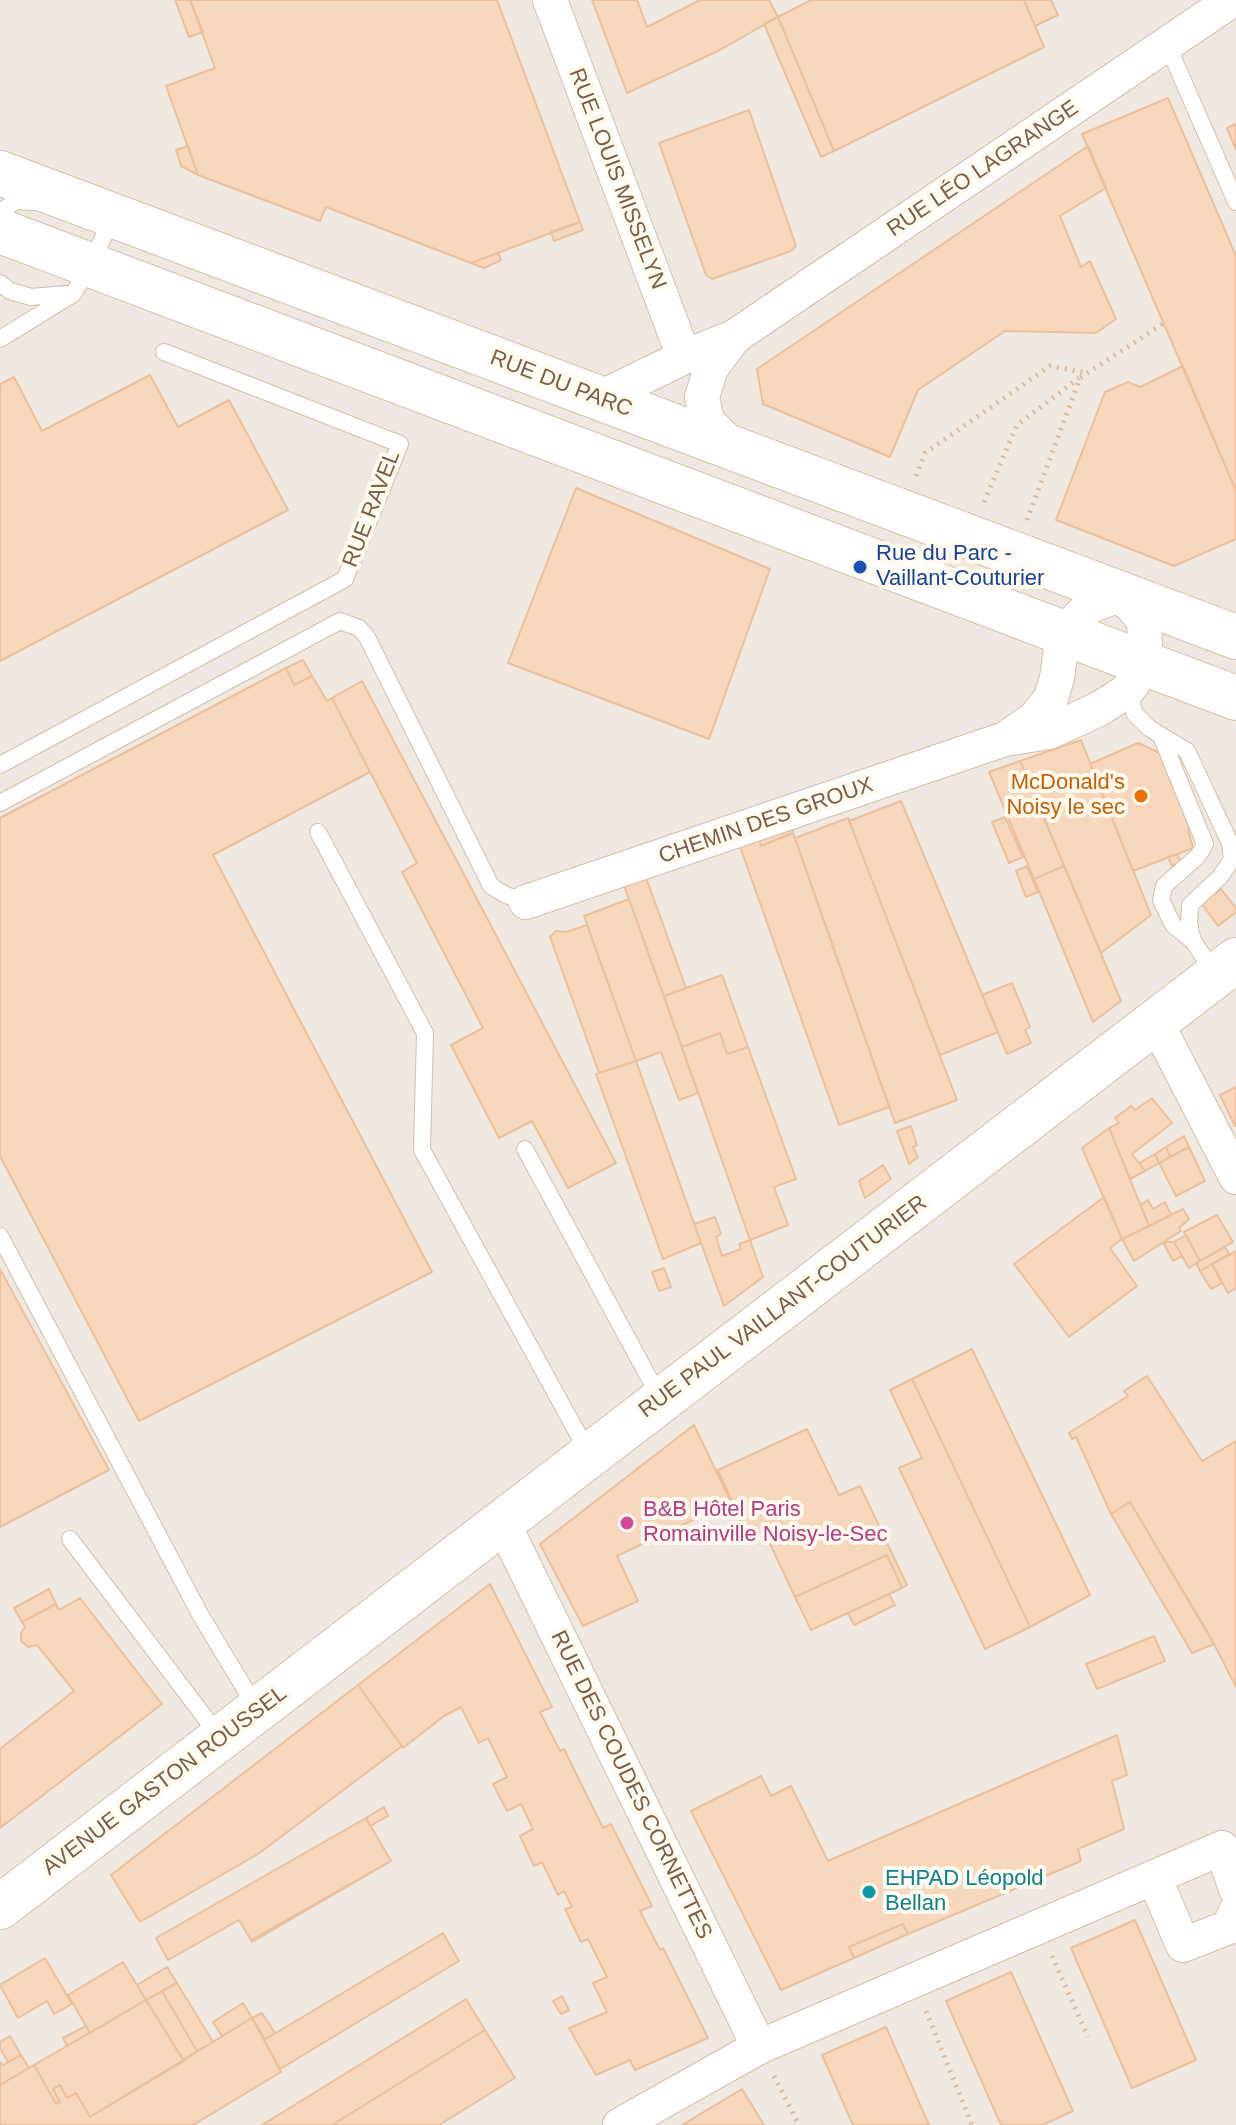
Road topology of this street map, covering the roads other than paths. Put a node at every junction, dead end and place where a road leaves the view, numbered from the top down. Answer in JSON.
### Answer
{"nodes":[{"id":1,"x":550,"y":0,"type":"edge"},
{"id":2,"x":1232,"y":0,"type":"edge"},
{"id":3,"x":1167,"y":44,"type":"junction"},
{"id":4,"x":0,"y":173,"type":"edge"},
{"id":5,"x":1236,"y":202,"type":"edge"},
{"id":6,"x":0,"y":212,"type":"edge"},
{"id":7,"x":0,"y":231,"type":"edge"},
{"id":8,"x":96,"y":251,"type":"junction"},
{"id":9,"x":0,"y":283,"type":"edge"},
{"id":10,"x":734,"y":337,"type":"junction"},
{"id":11,"x":0,"y":339,"type":"edge"},
{"id":12,"x":164,"y":352,"type":"dead end"},
{"id":13,"x":684,"y":357,"type":"junction"},
{"id":14,"x":600,"y":398,"type":"junction"},
{"id":15,"x":736,"y":450,"type":"junction"},
{"id":16,"x":1122,"y":594,"type":"junction"},
{"id":17,"x":1063,"y":633,"type":"junction"},
{"id":18,"x":1236,"y":637,"type":"edge"},
{"id":19,"x":1057,"y":678,"type":"junction"},
{"id":20,"x":1124,"y":688,"type":"junction"},
{"id":21,"x":1236,"y":698,"type":"edge"},
{"id":22,"x":1161,"y":736,"type":"junction"},
{"id":23,"x":1005,"y":739,"type":"junction"},
{"id":24,"x":0,"y":765,"type":"edge"},
{"id":25,"x":0,"y":803,"type":"edge"},
{"id":26,"x":318,"y":832,"type":"dead end"},
{"id":27,"x":526,"y":902,"type":"joint"},
{"id":28,"x":1215,"y":959,"type":"edge"},
{"id":29,"x":1156,"y":1022,"type":"junction"},
{"id":30,"x":525,"y":1149,"type":"dead end"},
{"id":31,"x":1236,"y":1177,"type":"edge"},
{"id":32,"x":0,"y":1236,"type":"edge"},
{"id":33,"x":661,"y":1401,"type":"junction"},
{"id":34,"x":590,"y":1455,"type":"junction"},
{"id":35,"x":503,"y":1523,"type":"junction"},
{"id":36,"x":70,"y":1539,"type":"dead end"},
{"id":37,"x":330,"y":1655,"type":"joint"},
{"id":38,"x":258,"y":1710,"type":"junction"},
{"id":39,"x":220,"y":1738,"type":"junction"},
{"id":40,"x":1154,"y":1877,"type":"junction"},
{"id":41,"x":1236,"y":1889,"type":"edge"},
{"id":42,"x":0,"y":1907,"type":"edge"},
{"id":43,"x":1236,"y":1911,"type":"edge"},
{"id":44,"x":759,"y":2047,"type":"junction"},
{"id":45,"x":620,"y":2125,"type":"edge"}],
"edges":[{"from":1,"to":13,"type":"street","name":"RUE LOUIS MISSELYN"},
{"from":2,"to":3,"type":"street","name":"RUE LÉO LAGRANGE"},
{"from":3,"to":5,"type":"lane"},
{"from":3,"to":10,"type":"street","name":"RUE LÉO LAGRANGE"},
{"from":4,"to":8,"type":"main road","name":"RUE DU PARC"},
{"from":6,"to":8,"type":"lane"},
{"from":7,"to":8,"type":"main road","name":"RUE DU PARC"},
{"from":8,"to":9,"type":"lane"},
{"from":8,"to":11,"type":"lane"},
{"from":8,"to":14,"type":"main road","name":"RUE DU PARC"},
{"from":8,"to":17,"type":"main road","name":"RUE DU PARC"},
{"from":10,"to":13,"type":"street"},
{"from":10,"to":15,"type":"street"},
{"from":12,"to":24,"type":"lane","name":"RUE RAVEL"},
{"from":13,"to":14,"type":"street"},
{"from":14,"to":15,"type":"main road","name":"RUE DU PARC"},
{"from":15,"to":16,"type":"main road","name":"RUE DU PARC"},
{"from":16,"to":17,"type":"street"},
{"from":16,"to":18,"type":"main road","name":"RUE DU PARC"},
{"from":16,"to":20,"type":"street"},
{"from":17,"to":19,"type":"street","name":"CHEMIN DES GROUX"},
{"from":17,"to":20,"type":"main road","name":"RUE DU PARC"},
{"from":19,"to":20,"type":"street"},
{"from":19,"to":23,"type":"street","name":"CHEMIN DES GROUX"},
{"from":20,"to":21,"type":"main road","name":"RUE DU PARC"},
{"from":20,"to":22,"type":"lane"},
{"from":20,"to":23,"type":"street","name":"CHEMIN DES GROUX"},
{"from":22,"to":28,"type":"lane"},
{"from":22,"to":28,"type":"lane"},
{"from":23,"to":27,"type":"street","name":"CHEMIN DES GROUX"},
{"from":25,"to":27,"type":"lane"},
{"from":26,"to":34,"type":"lane"},
{"from":28,"to":29,"type":"main road","name":"RUE PAUL VAILLANT-COUTURIER"},
{"from":29,"to":31,"type":"street"},
{"from":29,"to":33,"type":"main road","name":"RUE PAUL VAILLANT-COUTURIER"},
{"from":30,"to":33,"type":"lane"},
{"from":32,"to":38,"type":"lane"},
{"from":33,"to":34,"type":"main road","name":"RUE PAUL VAILLANT-COUTURIER"},
{"from":34,"to":35,"type":"main road","name":"RUE PAUL VAILLANT-COUTURIER"},
{"from":35,"to":37,"type":"main road","name":"RUE PAUL VAILLANT-COUTURIER"},
{"from":35,"to":44,"type":"street","name":"RUE DES COUDES CORNETTES"},
{"from":36,"to":39,"type":"lane"},
{"from":37,"to":38,"type":"main road","name":"AVENUE GASTON ROUSSEL"},
{"from":38,"to":39,"type":"main road","name":"AVENUE GASTON ROUSSEL"},
{"from":39,"to":42,"type":"main road","name":"AVENUE GASTON ROUSSEL"},
{"from":40,"to":41,"type":"street"},
{"from":40,"to":43,"type":"street"},
{"from":40,"to":44,"type":"street"},
{"from":44,"to":45,"type":"street"}]}
